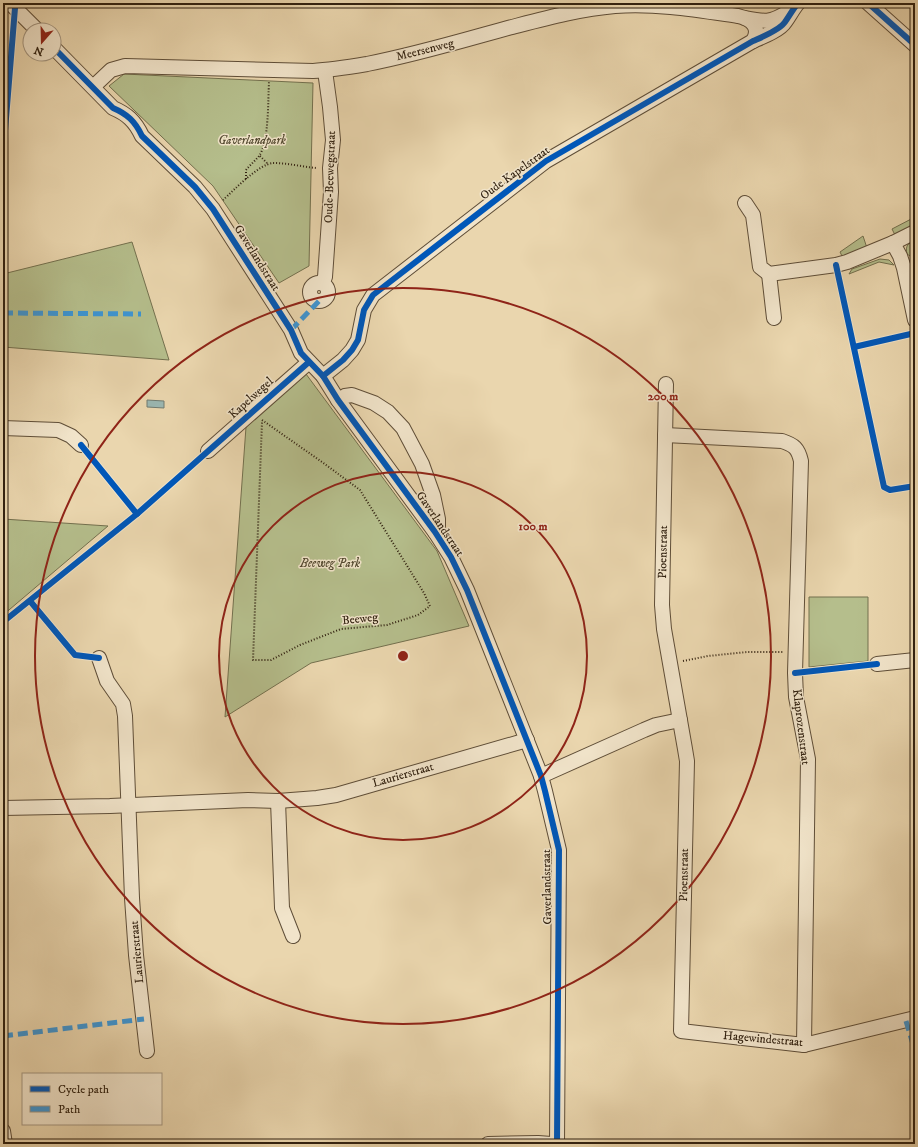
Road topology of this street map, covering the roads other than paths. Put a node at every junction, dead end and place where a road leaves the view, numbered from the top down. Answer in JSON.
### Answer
{"nodes":[{"id":1,"x":10,"y":3,"type":"edge"},
{"id":2,"x":868,"y":3,"type":"edge"},
{"id":3,"x":795,"y":6,"type":"edge"},
{"id":4,"x":743,"y":17,"type":"junction"},
{"id":5,"x":29,"y":22,"type":"edge"},
{"id":6,"x":755,"y":35,"type":"junction"},
{"id":7,"x":915,"y":45,"type":"edge"},
{"id":8,"x":62,"y":56,"type":"edge"},
{"id":9,"x":325,"y":70,"type":"junction"},
{"id":10,"x":93,"y":87,"type":"junction"},
{"id":11,"x":745,"y":203,"type":"dead end"},
{"id":12,"x":915,"y":232,"type":"edge"},
{"id":13,"x":892,"y":243,"type":"junction"},
{"id":14,"x":909,"y":265,"type":"edge"},
{"id":15,"x":769,"y":274,"type":"junction"},
{"id":16,"x":322,"y":283,"type":"dead end"},
{"id":17,"x":774,"y":318,"type":"dead end"},
{"id":18,"x":915,"y":320,"type":"edge"},
{"id":19,"x":308,"y":362,"type":"junction"},
{"id":20,"x":323,"y":376,"type":"junction"},
{"id":21,"x":666,"y":384,"type":"dead end"},
{"id":22,"x":338,"y":400,"type":"junction"},
{"id":23,"x":3,"y":428,"type":"edge"},
{"id":24,"x":665,"y":435,"type":"junction"},
{"id":25,"x":81,"y":446,"type":"dead end"},
{"id":26,"x":208,"y":451,"type":"dead end"},
{"id":27,"x":435,"y":532,"type":"junction"},
{"id":28,"x":99,"y":658,"type":"dead end"},
{"id":29,"x":915,"y":660,"type":"edge"},
{"id":30,"x":877,"y":664,"type":"dead end"},
{"id":31,"x":680,"y":720,"type":"junction"},
{"id":32,"x":527,"y":740,"type":"junction"},
{"id":33,"x":541,"y":776,"type":"junction"},
{"id":34,"x":278,"y":801,"type":"junction"},
{"id":35,"x":128,"y":805,"type":"junction"},
{"id":36,"x":3,"y":808,"type":"edge"},
{"id":37,"x":293,"y":936,"type":"dead end"},
{"id":38,"x":915,"y":1018,"type":"edge"},
{"id":39,"x":681,"y":1031,"type":"joint"},
{"id":40,"x":804,"y":1045,"type":"junction"},
{"id":41,"x":147,"y":1051,"type":"dead end"},
{"id":42,"x":3,"y":1131,"type":"edge"},
{"id":43,"x":5,"y":1144,"type":"edge"},
{"id":44,"x":488,"y":1144,"type":"edge"},
{"id":45,"x":551,"y":1144,"type":"edge"},
{"id":46,"x":557,"y":1144,"type":"edge"}],
"edges":[{"from":1,"to":5,"type":"street"},
{"from":2,"to":7,"type":"street"},
{"from":3,"to":4,"type":"street","name":"Meersenweg"},
{"from":3,"to":6,"type":"street","name":"Oude Kapelstraat"},
{"from":4,"to":6,"type":"street"},
{"from":4,"to":9,"type":"street","name":"Meersenweg"},
{"from":6,"to":20,"type":"street","name":"Oude Kapelstraat"},
{"from":8,"to":10,"type":"street","name":"Gaverlandstraat"},
{"from":9,"to":10,"type":"street","name":"Meersenweg"},
{"from":9,"to":16,"type":"street","name":"Oude-Beewegstraat"},
{"from":10,"to":19,"type":"street","name":"Gaverlandstraat"},
{"from":11,"to":15,"type":"street"},
{"from":12,"to":13,"type":"street"},
{"from":13,"to":14,"type":"street"},
{"from":13,"to":15,"type":"street"},
{"from":14,"to":18,"type":"street"},
{"from":15,"to":17,"type":"street"},
{"from":19,"to":20,"type":"street","name":"Gaverlandstraat"},
{"from":19,"to":26,"type":"street","name":"Kapelwegel"},
{"from":20,"to":22,"type":"street","name":"Gaverlandstraat"},
{"from":21,"to":24,"type":"street","name":"Pioenstraat"},
{"from":22,"to":27,"type":"street","name":"Gaverlandstraat"},
{"from":22,"to":27,"type":"street","name":"Gaverlandstraat"},
{"from":23,"to":25,"type":"street"},
{"from":24,"to":31,"type":"street","name":"Pioenstraat"},
{"from":24,"to":40,"type":"street","name":"Klaprozenstraat"},
{"from":27,"to":32,"type":"street","name":"Gaverlandstraat"},
{"from":28,"to":35,"type":"street","name":"Laurierstraat"},
{"from":29,"to":30,"type":"street"},
{"from":31,"to":33,"type":"street"},
{"from":31,"to":39,"type":"street","name":"Pioenstraat"},
{"from":32,"to":33,"type":"street","name":"Gaverlandstraat"},
{"from":32,"to":34,"type":"street","name":"Laurierstraat"},
{"from":33,"to":46,"type":"street","name":"Gaverlandstraat"},
{"from":34,"to":35,"type":"street","name":"Laurierstraat"},
{"from":34,"to":37,"type":"street"},
{"from":35,"to":36,"type":"street","name":"Laurierstraat"},
{"from":35,"to":41,"type":"street","name":"Laurierstraat"},
{"from":38,"to":40,"type":"street","name":"Hagewindestraat"},
{"from":39,"to":40,"type":"street","name":"Hagewindestraat"},
{"from":42,"to":43,"type":"street"},
{"from":44,"to":45,"type":"street"}]}
